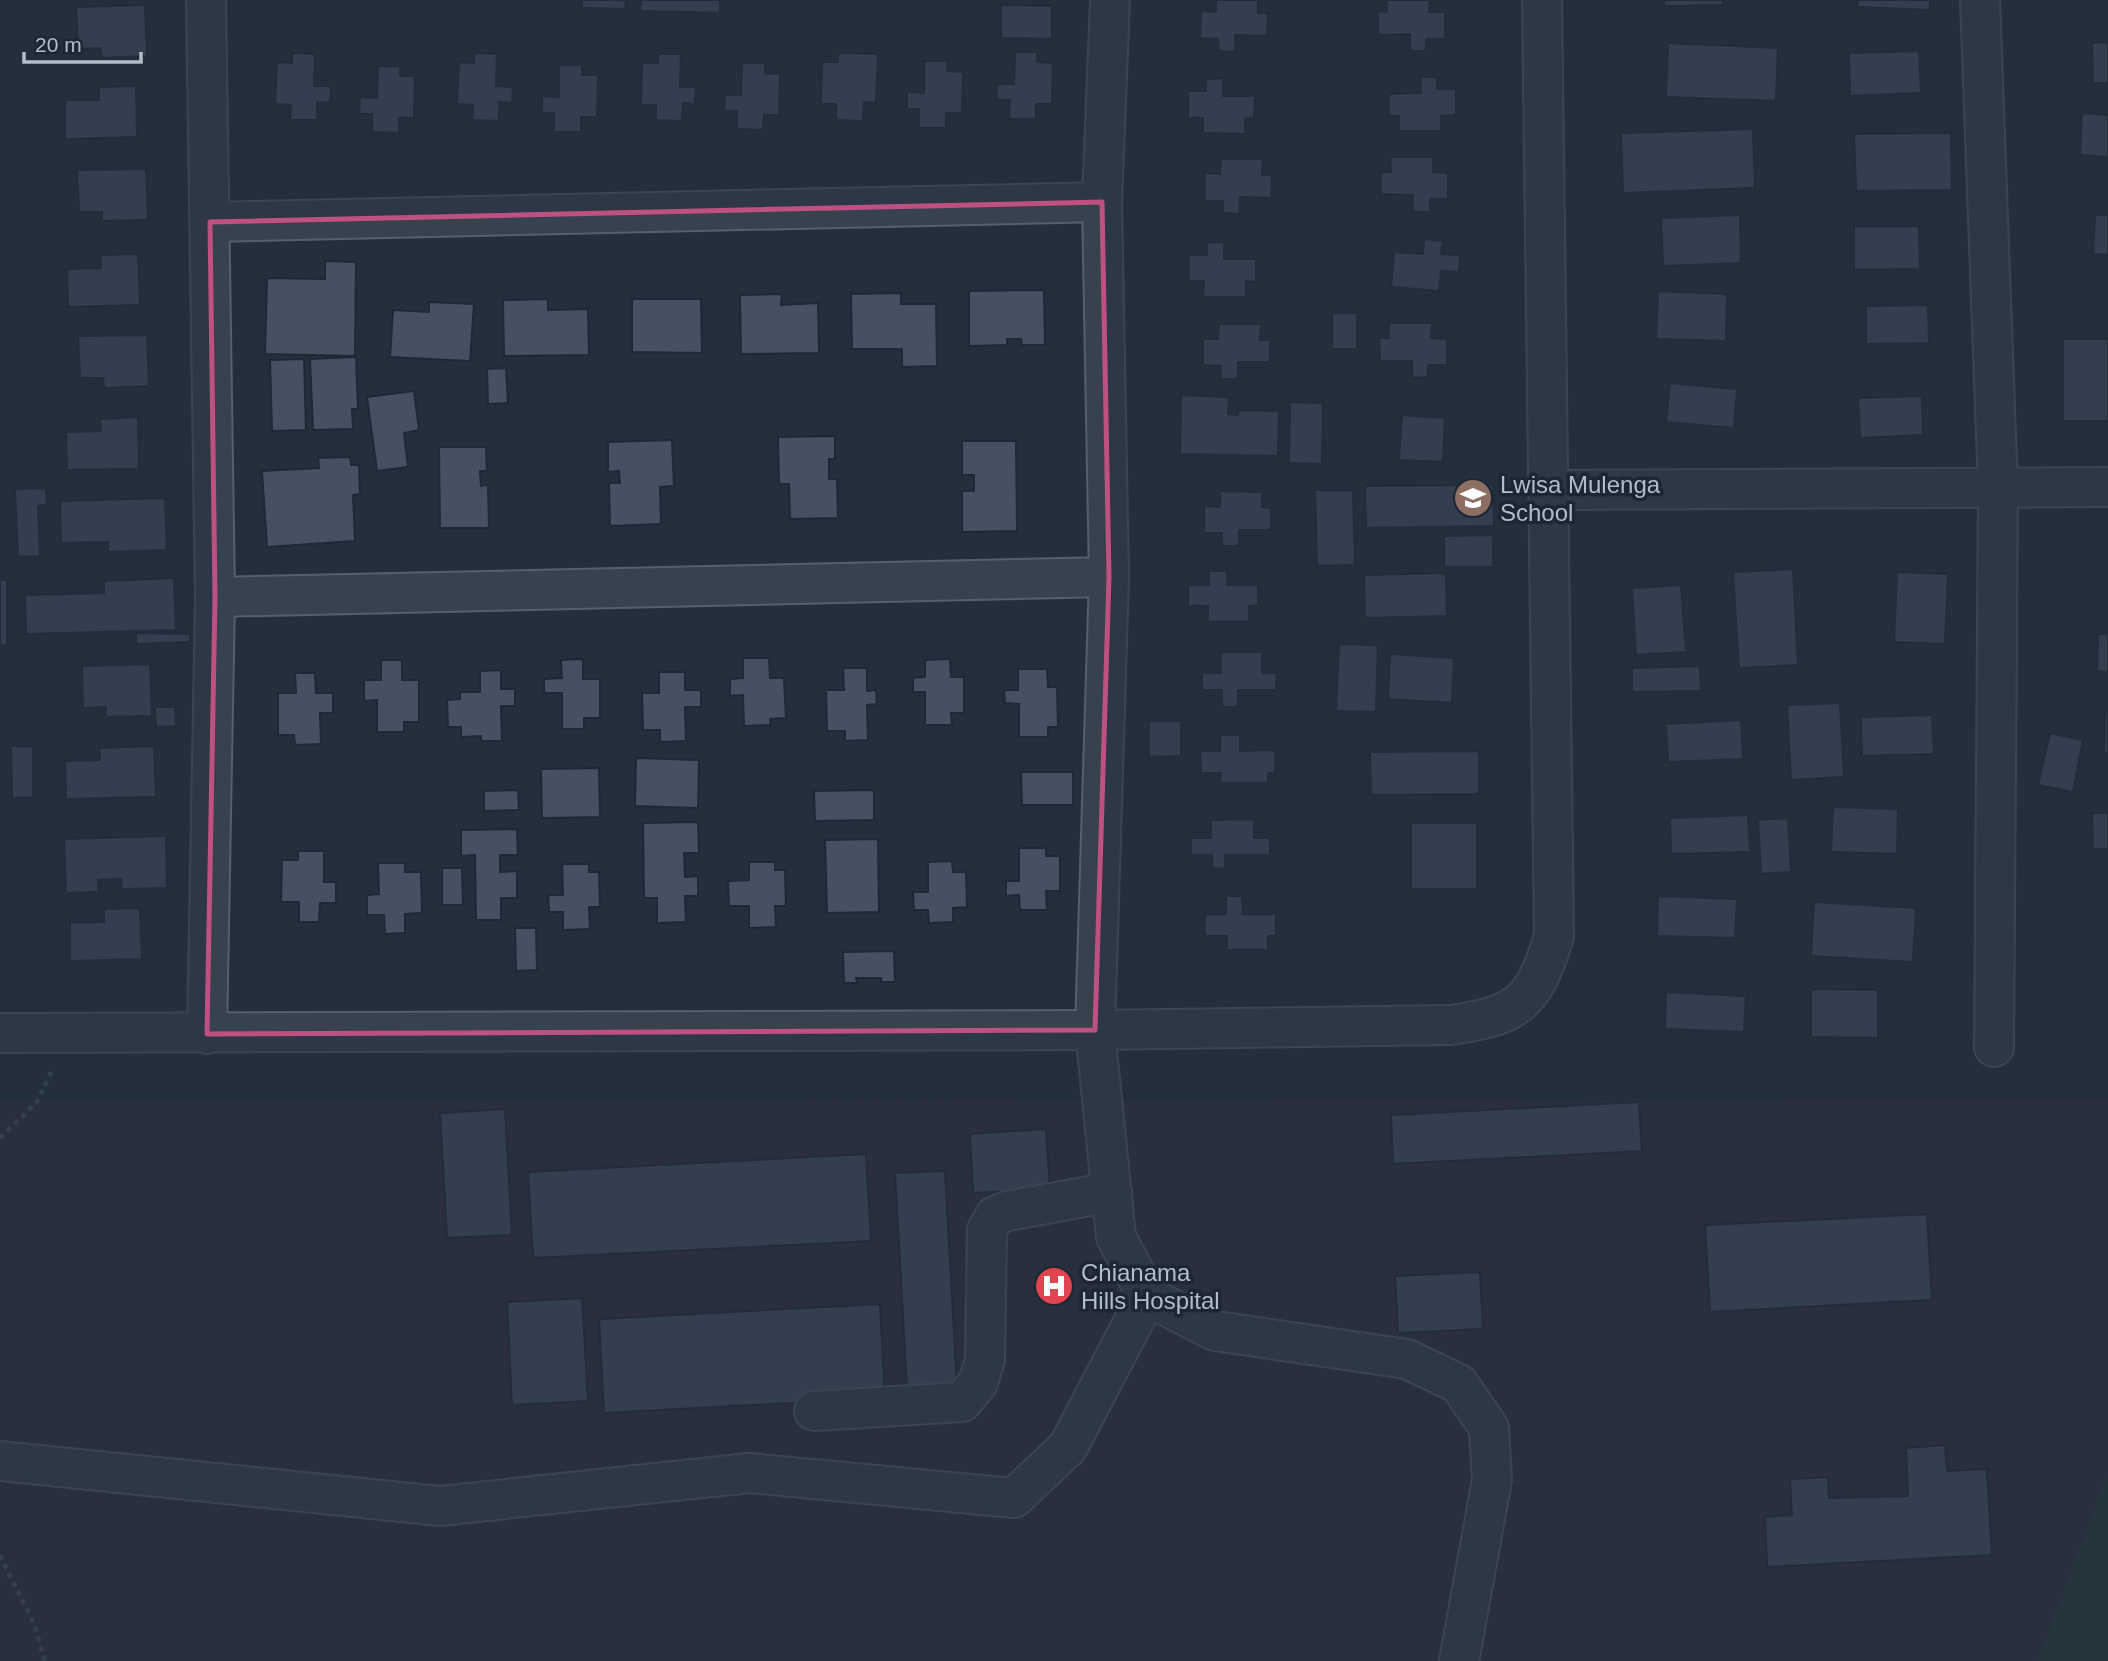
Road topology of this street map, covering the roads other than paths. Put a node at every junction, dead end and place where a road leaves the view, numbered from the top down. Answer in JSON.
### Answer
{"nodes":[{"id":1,"x":206,"y":0,"type":"edge"},
{"id":2,"x":1110,"y":0,"type":"edge"},
{"id":3,"x":1542,"y":0,"type":"edge"},
{"id":4,"x":1980,"y":0,"type":"edge"},
{"id":5,"x":1102,"y":202,"type":"junction"},
{"id":6,"x":209,"y":222,"type":"junction"},
{"id":7,"x":2108,"y":487,"type":"edge"},
{"id":8,"x":1549,"y":489,"type":"junction"},
{"id":9,"x":1998,"y":490,"type":"junction"},
{"id":10,"x":1109,"y":577,"type":"junction"},
{"id":11,"x":215,"y":597,"type":"junction"},
{"id":12,"x":1095,"y":1030,"type":"junction"},
{"id":13,"x":0,"y":1033,"type":"edge"},
{"id":14,"x":207,"y":1034,"type":"junction"},
{"id":15,"x":1994,"y":1046,"type":"dead end"},
{"id":16,"x":1112,"y":1192,"type":"junction"},
{"id":17,"x":1147,"y":1296,"type":"junction"},
{"id":18,"x":814,"y":1411,"type":"dead end"},
{"id":19,"x":0,"y":1461,"type":"edge"},
{"id":20,"x":1459,"y":1661,"type":"edge"}],
"edges":[{"from":1,"to":6,"type":"street"},
{"from":2,"to":5,"type":"street"},
{"from":3,"to":8,"type":"street"},
{"from":4,"to":9,"type":"street"},
{"from":5,"to":6,"type":"street"},
{"from":5,"to":10,"type":"street"},
{"from":6,"to":11,"type":"street"},
{"from":7,"to":9,"type":"street"},
{"from":8,"to":9,"type":"street"},
{"from":8,"to":12,"type":"street"},
{"from":9,"to":15,"type":"street"},
{"from":10,"to":11,"type":"street"},
{"from":10,"to":12,"type":"street"},
{"from":11,"to":14,"type":"street"},
{"from":12,"to":14,"type":"street"},
{"from":12,"to":16,"type":"street"},
{"from":13,"to":14,"type":"street"},
{"from":16,"to":17,"type":"street"},
{"from":16,"to":18,"type":"street"},
{"from":17,"to":19,"type":"street"},
{"from":17,"to":20,"type":"street"}]}
